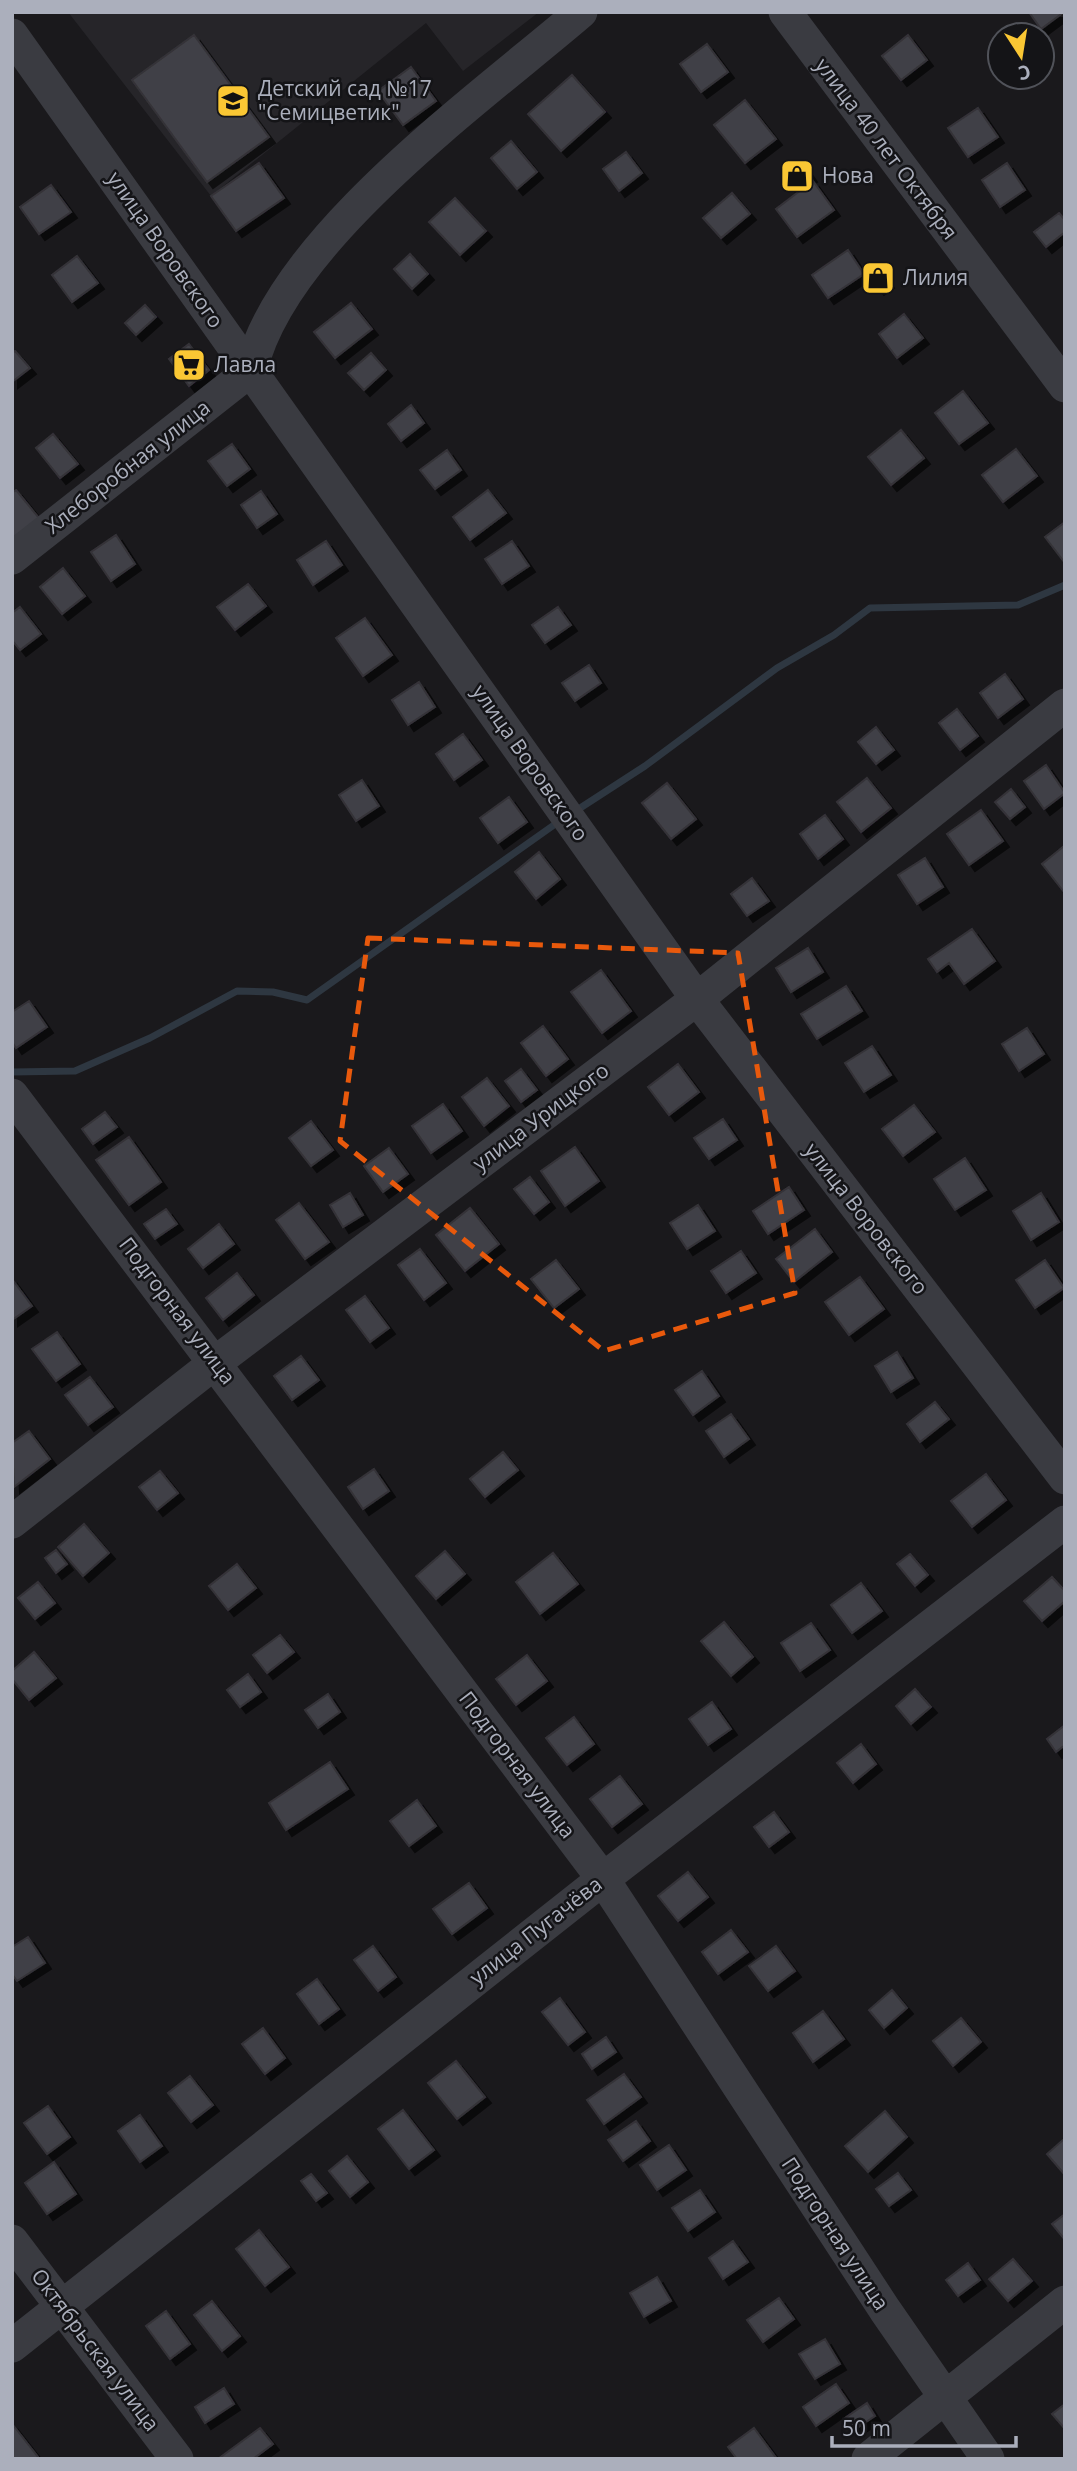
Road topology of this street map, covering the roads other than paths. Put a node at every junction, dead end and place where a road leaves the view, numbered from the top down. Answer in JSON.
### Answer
{"nodes":[{"id":1,"x":581,"y":12,"type":"edge"},
{"id":2,"x":785,"y":12,"type":"edge"},
{"id":3,"x":12,"y":35,"type":"edge"},
{"id":4,"x":251,"y":370,"type":"junction"},
{"id":5,"x":1065,"y":386,"type":"edge"},
{"id":6,"x":12,"y":558,"type":"edge"},
{"id":7,"x":1065,"y":705,"type":"edge"},
{"id":8,"x":697,"y":999,"type":"junction"},
{"id":9,"x":12,"y":1096,"type":"edge"},
{"id":10,"x":216,"y":1362,"type":"junction"},
{"id":11,"x":1065,"y":1478,"type":"edge"},
{"id":12,"x":12,"y":1522,"type":"edge"},
{"id":13,"x":1065,"y":1522,"type":"edge"},
{"id":14,"x":603,"y":1879,"type":"junction"},
{"id":15,"x":12,"y":2241,"type":"edge"},
{"id":16,"x":1065,"y":2302,"type":"edge"},
{"id":17,"x":63,"y":2307,"type":"junction"},
{"id":18,"x":12,"y":2346,"type":"edge"},
{"id":19,"x":944,"y":2398,"type":"junction"},
{"id":20,"x":177,"y":2459,"type":"edge"},
{"id":21,"x":868,"y":2459,"type":"edge"},
{"id":22,"x":988,"y":2459,"type":"edge"}],
"edges":[{"from":1,"to":4,"type":"street"},
{"from":2,"to":5,"type":"street","name":"улица 40 лет Октября"},
{"from":3,"to":4,"type":"street","name":"улица Воровского"},
{"from":4,"to":6,"type":"street","name":"Хлеборобная улица"},
{"from":4,"to":8,"type":"street","name":"улица Воровского"},
{"from":7,"to":8,"type":"street","name":"улица Урицкого"},
{"from":8,"to":10,"type":"street","name":"улица Урицкого"},
{"from":8,"to":11,"type":"street","name":"улица Воровского"},
{"from":9,"to":10,"type":"street","name":"Подгорная улица"},
{"from":10,"to":12,"type":"street","name":"улица Урицкого"},
{"from":10,"to":14,"type":"street","name":"Подгорная улица"},
{"from":13,"to":14,"type":"street","name":"улица Пугачёва"},
{"from":14,"to":17,"type":"street","name":"улица Пугачёва"},
{"from":14,"to":19,"type":"street","name":"Подгорная улица"},
{"from":15,"to":17,"type":"street","name":"Октябрьская улица"},
{"from":16,"to":19,"type":"street"},
{"from":17,"to":18,"type":"street","name":"улица Пугачёва"},
{"from":17,"to":20,"type":"street","name":"Октябрьская улица"},
{"from":19,"to":21,"type":"street"},
{"from":19,"to":22,"type":"street","name":"Подгорная улица"}]}
